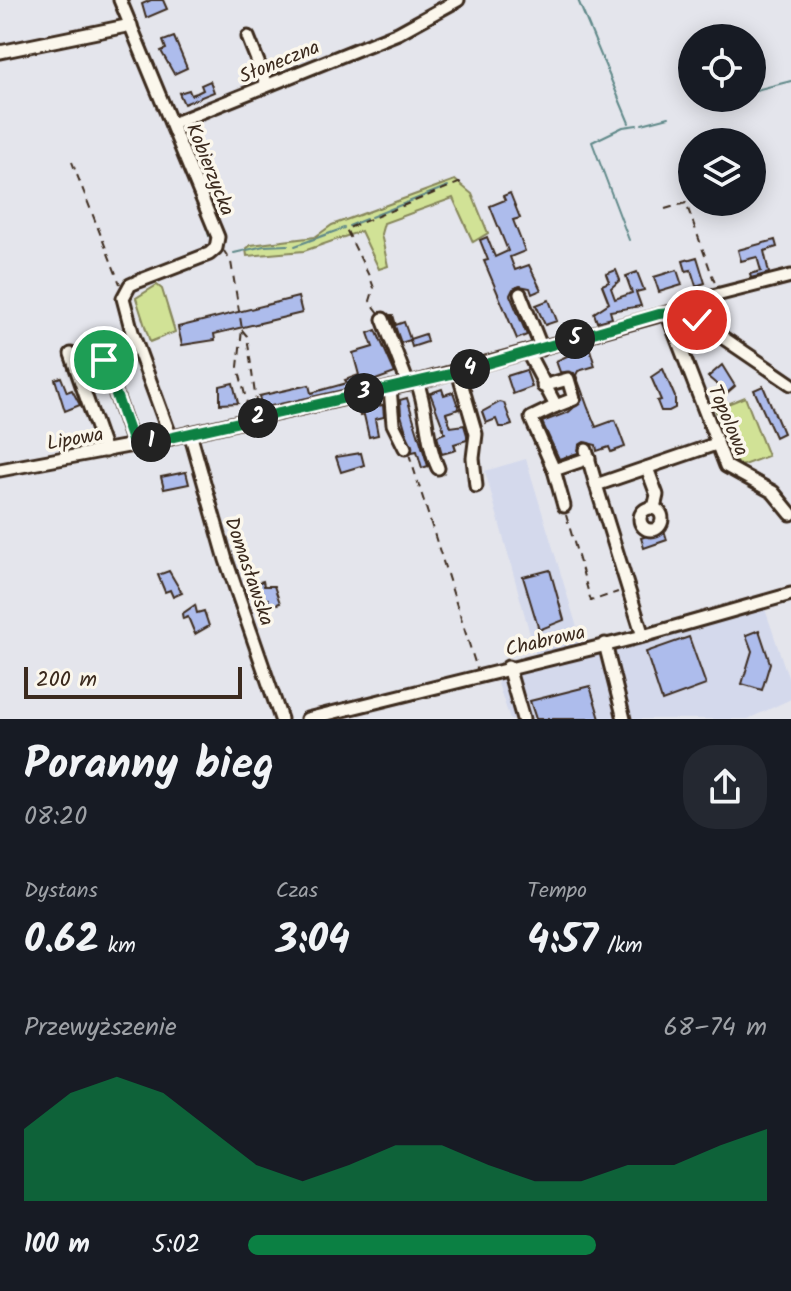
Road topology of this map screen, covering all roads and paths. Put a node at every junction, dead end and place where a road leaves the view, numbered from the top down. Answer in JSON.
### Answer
{"nodes":[{"id":1,"x":120,"y":0,"type":"edge"},
{"id":2,"x":458,"y":0,"type":"edge"},
{"id":3,"x":131,"y":25,"type":"junction"},
{"id":4,"x":248,"y":37,"type":"dead end"},
{"id":5,"x":0,"y":52,"type":"edge"},
{"id":6,"x":267,"y":85,"type":"junction"},
{"id":7,"x":174,"y":123,"type":"junction"},
{"id":8,"x":72,"y":162,"type":"dead end"},
{"id":9,"x":466,"y":180,"type":"dead end"},
{"id":10,"x":665,"y":209,"type":"dead end"},
{"id":11,"x":231,"y":259,"type":"dead end"},
{"id":12,"x":791,"y":276,"type":"edge"},
{"id":13,"x":126,"y":291,"type":"junction"},
{"id":14,"x":520,"y":294,"type":"dead end"},
{"id":15,"x":718,"y":295,"type":"junction"},
{"id":16,"x":672,"y":313,"type":"junction"},
{"id":17,"x":383,"y":319,"type":"joint"},
{"id":18,"x":242,"y":329,"type":"junction"},
{"id":19,"x":542,"y":349,"type":"junction"},
{"id":20,"x":528,"y":353,"type":"junction"},
{"id":21,"x":71,"y":354,"type":"dead end"},
{"id":22,"x":104,"y":360,"type":"dead end"},
{"id":23,"x":458,"y":372,"type":"junction"},
{"id":24,"x":412,"y":383,"type":"junction"},
{"id":25,"x":791,"y":384,"type":"edge"},
{"id":26,"x":543,"y":386,"type":"junction"},
{"id":27,"x":390,"y":388,"type":"junction"},
{"id":28,"x":556,"y":406,"type":"junction"},
{"id":29,"x":255,"y":419,"type":"junction"},
{"id":30,"x":190,"y":433,"type":"junction"},
{"id":31,"x":171,"y":438,"type":"junction"},
{"id":32,"x":716,"y":444,"type":"junction"},
{"id":33,"x":134,"y":446,"type":"junction"},
{"id":34,"x":405,"y":448,"type":"joint"},
{"id":35,"x":105,"y":451,"type":"junction"},
{"id":36,"x":438,"y":468,"type":"dead end"},
{"id":37,"x":647,"y":468,"type":"junction"},
{"id":38,"x":0,"y":470,"type":"edge"},
{"id":39,"x":554,"y":470,"type":"junction"},
{"id":40,"x":596,"y":485,"type":"junction"},
{"id":41,"x":476,"y":486,"type":"dead end"},
{"id":42,"x":564,"y":506,"type":"joint"},
{"id":43,"x":654,"y":508,"type":"dead end"},
{"id":44,"x":791,"y":514,"type":"edge"},
{"id":45,"x":627,"y":589,"type":"junction"},
{"id":46,"x":791,"y":594,"type":"edge"},
{"id":47,"x":643,"y":636,"type":"junction"},
{"id":48,"x":605,"y":644,"type":"junction"},
{"id":49,"x":508,"y":667,"type":"junction"},
{"id":50,"x":479,"y":674,"type":"junction"},
{"id":51,"x":281,"y":719,"type":"edge"},
{"id":52,"x":307,"y":719,"type":"edge"},
{"id":53,"x":523,"y":719,"type":"edge"},
{"id":54,"x":624,"y":719,"type":"edge"}],
"edges":[{"from":1,"to":3,"type":"street","name":"Kobierzycka"},
{"from":2,"to":6,"type":"street","name":"Słoneczna"},
{"from":3,"to":5,"type":"street"},
{"from":3,"to":7,"type":"street","name":"Kobierzycka"},
{"from":4,"to":6,"type":"street"},
{"from":6,"to":7,"type":"street","name":"Słoneczna"},
{"from":7,"to":13,"type":"street","name":"Kobierzycka"},
{"from":8,"to":13,"type":"path"},
{"from":9,"to":17,"type":"path"},
{"from":10,"to":15,"type":"path"},
{"from":11,"to":18,"type":"path"},
{"from":12,"to":15,"type":"street","name":"Lipowa"},
{"from":13,"to":31,"type":"street"},
{"from":14,"to":19,"type":"street"},
{"from":15,"to":16,"type":"street","name":"Lipowa"},
{"from":16,"to":19,"type":"street","name":"Lipowa"},
{"from":16,"to":25,"type":"street"},
{"from":16,"to":32,"type":"street","name":"Topolowa"},
{"from":17,"to":24,"type":"street"},
{"from":18,"to":29,"type":"path"},
{"from":18,"to":29,"type":"path"},
{"from":19,"to":20,"type":"street","name":"Lipowa"},
{"from":20,"to":23,"type":"street","name":"Lipowa"},
{"from":20,"to":26,"type":"street"},
{"from":21,"to":35,"type":"street"},
{"from":22,"to":33,"type":"street"},
{"from":23,"to":24,"type":"street","name":"Lipowa"},
{"from":23,"to":41,"type":"street"},
{"from":24,"to":27,"type":"street","name":"Lipowa"},
{"from":24,"to":36,"type":"street"},
{"from":26,"to":28,"type":"street"},
{"from":26,"to":28,"type":"street"},
{"from":27,"to":29,"type":"street","name":"Lipowa"},
{"from":27,"to":34,"type":"street"},
{"from":28,"to":39,"type":"street"},
{"from":29,"to":30,"type":"street","name":"Lipowa"},
{"from":30,"to":31,"type":"street","name":"Lipowa"},
{"from":30,"to":51,"type":"street","name":"Domasławska"},
{"from":31,"to":33,"type":"street","name":"Lipowa"},
{"from":32,"to":37,"type":"street"},
{"from":32,"to":44,"type":"street","name":"Topolowa"},
{"from":33,"to":35,"type":"street","name":"Lipowa"},
{"from":34,"to":50,"type":"path"},
{"from":35,"to":38,"type":"street","name":"Lipowa"},
{"from":37,"to":40,"type":"street"},
{"from":37,"to":43,"type":"street"},
{"from":39,"to":40,"type":"street"},
{"from":39,"to":42,"type":"street"},
{"from":40,"to":45,"type":"street"},
{"from":42,"to":45,"type":"path"},
{"from":45,"to":47,"type":"street"},
{"from":46,"to":47,"type":"street","name":"Chabrowa"},
{"from":47,"to":48,"type":"street","name":"Chabrowa"},
{"from":48,"to":49,"type":"street","name":"Chabrowa"},
{"from":48,"to":54,"type":"street"},
{"from":49,"to":50,"type":"street","name":"Chabrowa"},
{"from":49,"to":53,"type":"street"},
{"from":50,"to":52,"type":"street","name":"Chabrowa"}]}
